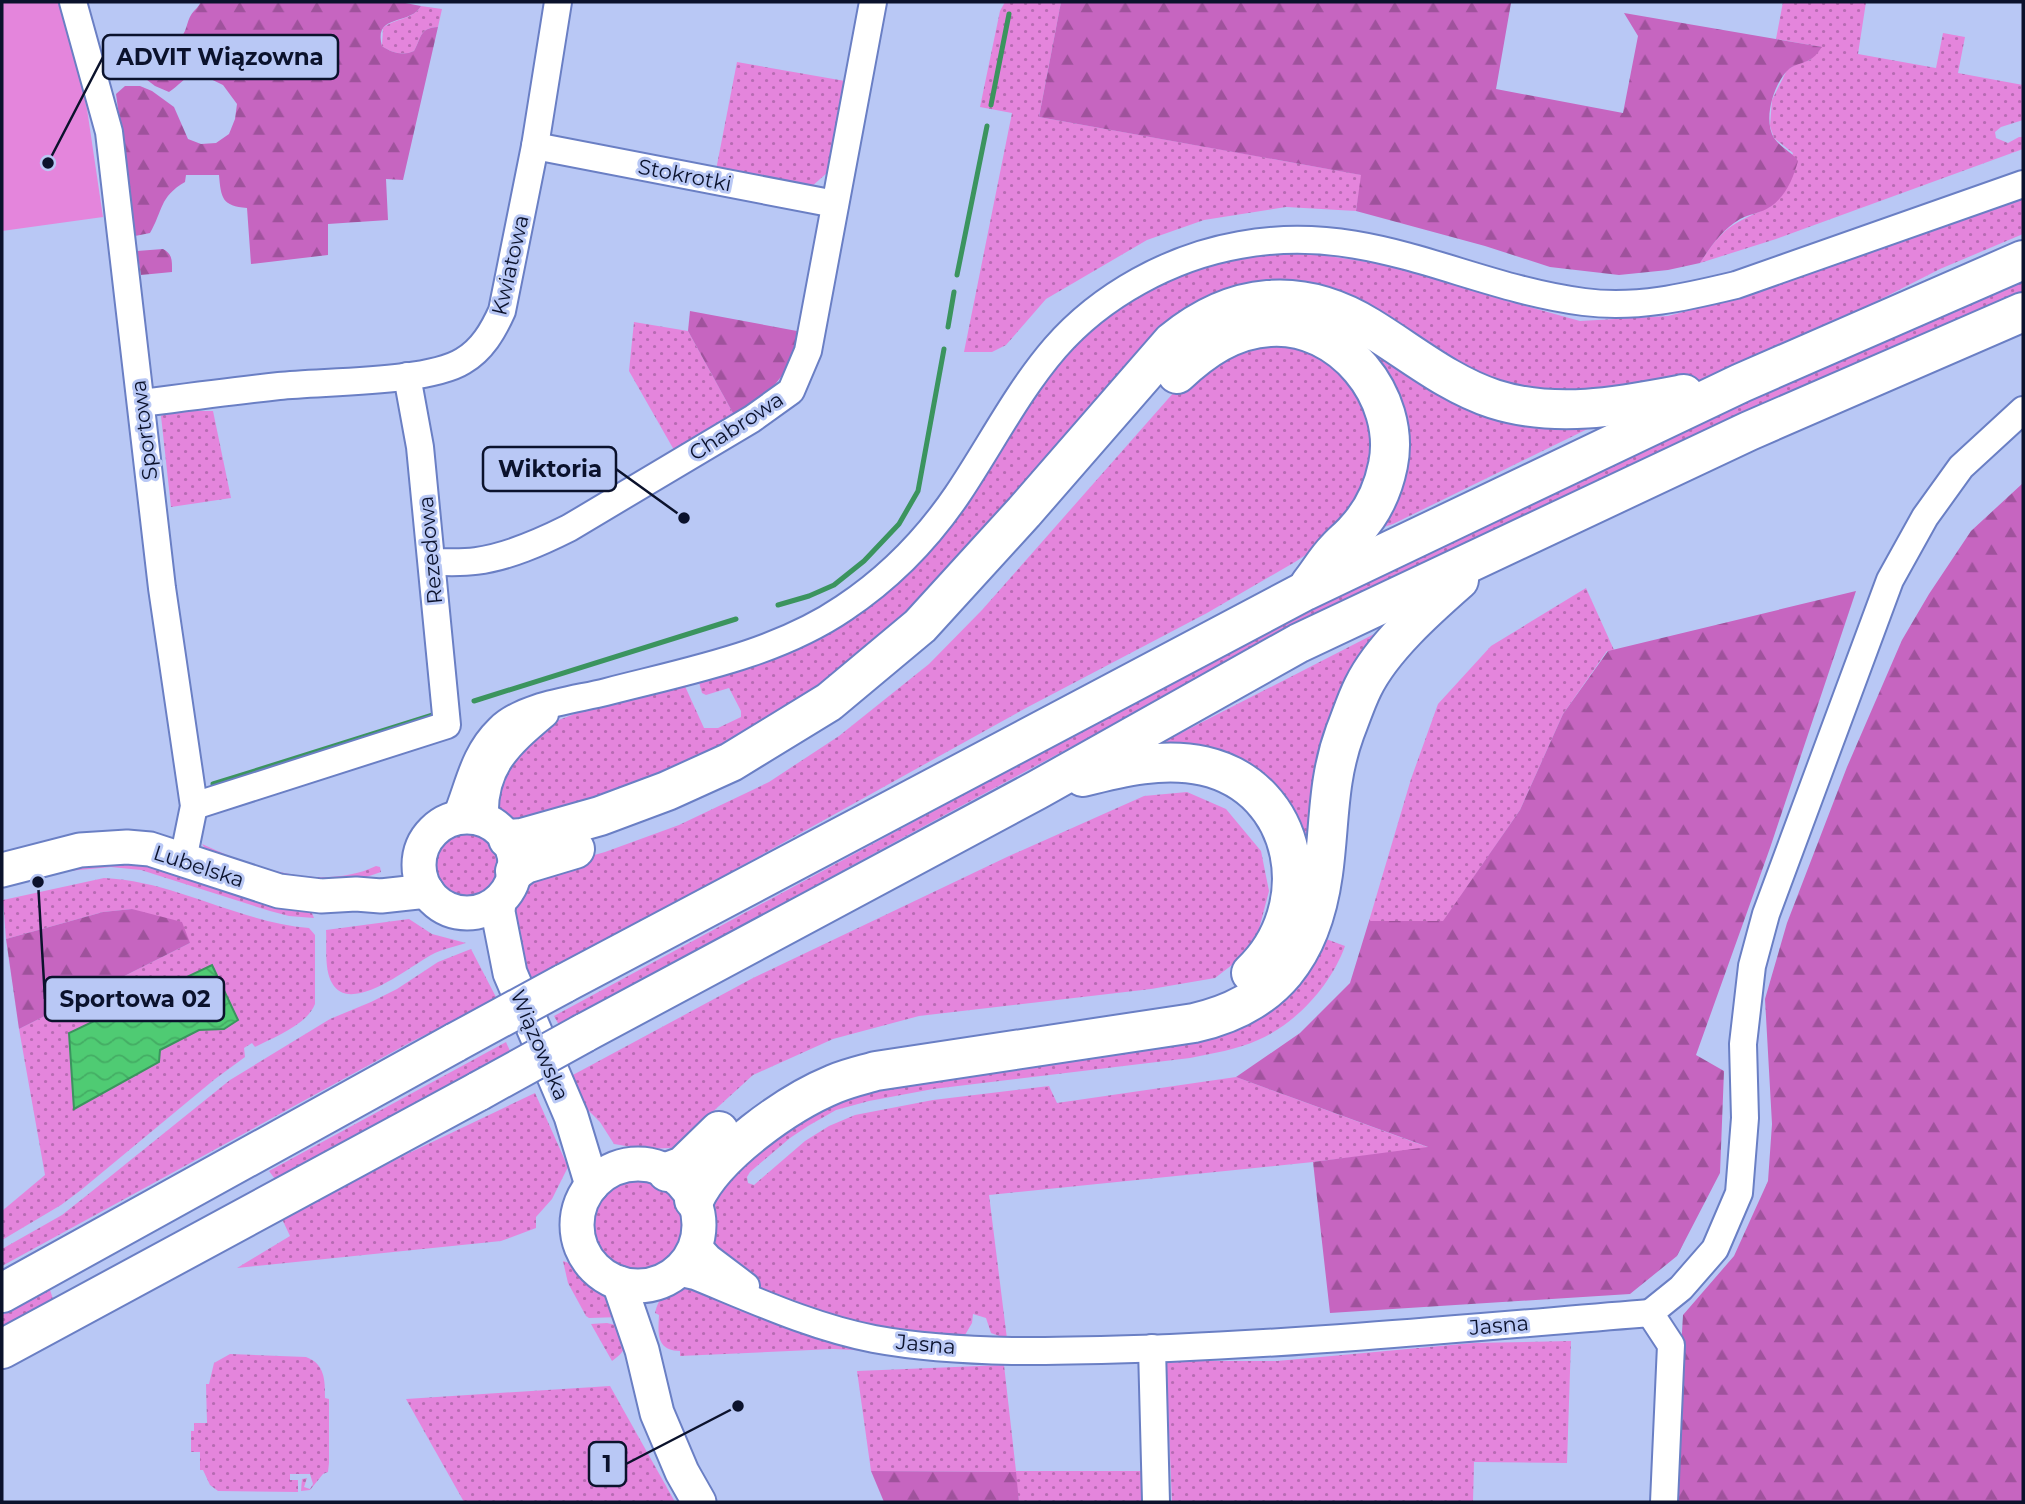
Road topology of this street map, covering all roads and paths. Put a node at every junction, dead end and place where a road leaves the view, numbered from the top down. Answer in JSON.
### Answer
{"nodes":[{"id":1,"x":73,"y":2,"type":"edge"},
{"id":2,"x":558,"y":2,"type":"edge"},
{"id":3,"x":873,"y":2,"type":"edge"},
{"id":4,"x":535,"y":146,"type":"junction"},
{"id":5,"x":2023,"y":184,"type":"edge"},
{"id":6,"x":835,"y":204,"type":"junction"},
{"id":7,"x":2023,"y":260,"type":"edge"},
{"id":8,"x":2023,"y":312,"type":"edge"},
{"id":9,"x":407,"y":376,"type":"junction"},
{"id":10,"x":1741,"y":383,"type":"junction"},
{"id":11,"x":142,"y":402,"type":"junction"},
{"id":12,"x":2023,"y":410,"type":"edge"},
{"id":13,"x":1487,"y":556,"type":"junction"},
{"id":14,"x":433,"y":562,"type":"junction"},
{"id":15,"x":1305,"y":591,"type":"junction"},
{"id":16,"x":1037,"y":790,"type":"junction"},
{"id":17,"x":194,"y":806,"type":"junction"},
{"id":18,"x":183,"y":860,"type":"junction"},
{"id":19,"x":489,"y":860,"type":"junction"},
{"id":20,"x":2,"y":870,"type":"edge"},
{"id":21,"x":423,"y":876,"type":"junction"},
{"id":22,"x":571,"y":1116,"type":"junction"},
{"id":23,"x":620,"y":1167,"type":"junction"},
{"id":24,"x":667,"y":1172,"type":"junction"},
{"id":25,"x":592,"y":1185,"type":"junction"},
{"id":26,"x":694,"y":1200,"type":"junction"},
{"id":27,"x":696,"y":1244,"type":"junction"},
{"id":28,"x":666,"y":1278,"type":"junction"},
{"id":29,"x":619,"y":1283,"type":"junction"},
{"id":30,"x":2,"y":1293,"type":"edge"},
{"id":31,"x":1650,"y":1313,"type":"junction"},
{"id":32,"x":788,"y":1314,"type":"junction"},
{"id":33,"x":1152,"y":1348,"type":"junction"},
{"id":34,"x":2,"y":1349,"type":"edge"},
{"id":35,"x":642,"y":1350,"type":"junction"},
{"id":36,"x":699,"y":1502,"type":"edge"},
{"id":37,"x":1156,"y":1502,"type":"edge"},
{"id":38,"x":1664,"y":1502,"type":"edge"}],
"edges":[{"from":1,"to":11,"type":"street","name":"Sportowa"},
{"from":2,"to":4,"type":"street","name":"Kwiatowa"},
{"from":3,"to":6,"type":"street","name":"Chabrowa"},
{"from":4,"to":6,"type":"street","name":"Stokrotki"},
{"from":4,"to":9,"type":"street","name":"Kwiatowa"},
{"from":5,"to":19,"type":"street"},
{"from":6,"to":14,"type":"street","name":"Chabrowa"},
{"from":7,"to":10,"type":"highway"},
{"from":8,"to":13,"type":"highway"},
{"from":9,"to":11,"type":"street","name":"Kwiatowa"},
{"from":9,"to":14,"type":"street","name":"Rezedowa"},
{"from":10,"to":15,"type":"highway"},
{"from":10,"to":19,"type":"highway"},
{"from":11,"to":17,"type":"street","name":"Sportowa"},
{"from":12,"to":31,"type":"street"},
{"from":13,"to":16,"type":"highway"},
{"from":13,"to":26,"type":"highway"},
{"from":14,"to":17,"type":"street","name":"Rezedowa"},
{"from":15,"to":19,"type":"highway"},
{"from":15,"to":30,"type":"highway","bridge":true},
{"from":16,"to":24,"type":"highway"},
{"from":16,"to":34,"type":"highway","bridge":true},
{"from":17,"to":18,"type":"street","name":"Sportowa"},
{"from":18,"to":20,"type":"main road","name":"Lubelska"},
{"from":18,"to":21,"type":"main road","name":"Lubelska"},
{"from":19,"to":21,"type":"main road"},
{"from":19,"to":21,"type":"main road"},
{"from":19,"to":22,"type":"main road","name":"Wiązowska"},
{"from":22,"to":23,"type":"main road","name":"Wiązowska"},
{"from":22,"to":25,"type":"main road","name":"Wiązowska"},
{"from":23,"to":24,"type":"main road"},
{"from":23,"to":25,"type":"main road"},
{"from":24,"to":26,"type":"main road"},
{"from":25,"to":29,"type":"main road"},
{"from":26,"to":27,"type":"main road"},
{"from":27,"to":28,"type":"main road"},
{"from":27,"to":32,"type":"street","name":"Jasna"},
{"from":28,"to":29,"type":"main road"},
{"from":28,"to":32,"type":"street","name":"Jasna"},
{"from":28,"to":35,"type":"main road"},
{"from":29,"to":35,"type":"main road"},
{"from":31,"to":33,"type":"street","name":"Jasna"},
{"from":31,"to":38,"type":"street"},
{"from":32,"to":33,"type":"street","name":"Jasna"},
{"from":33,"to":37,"type":"street"},
{"from":35,"to":36,"type":"main road"}]}
